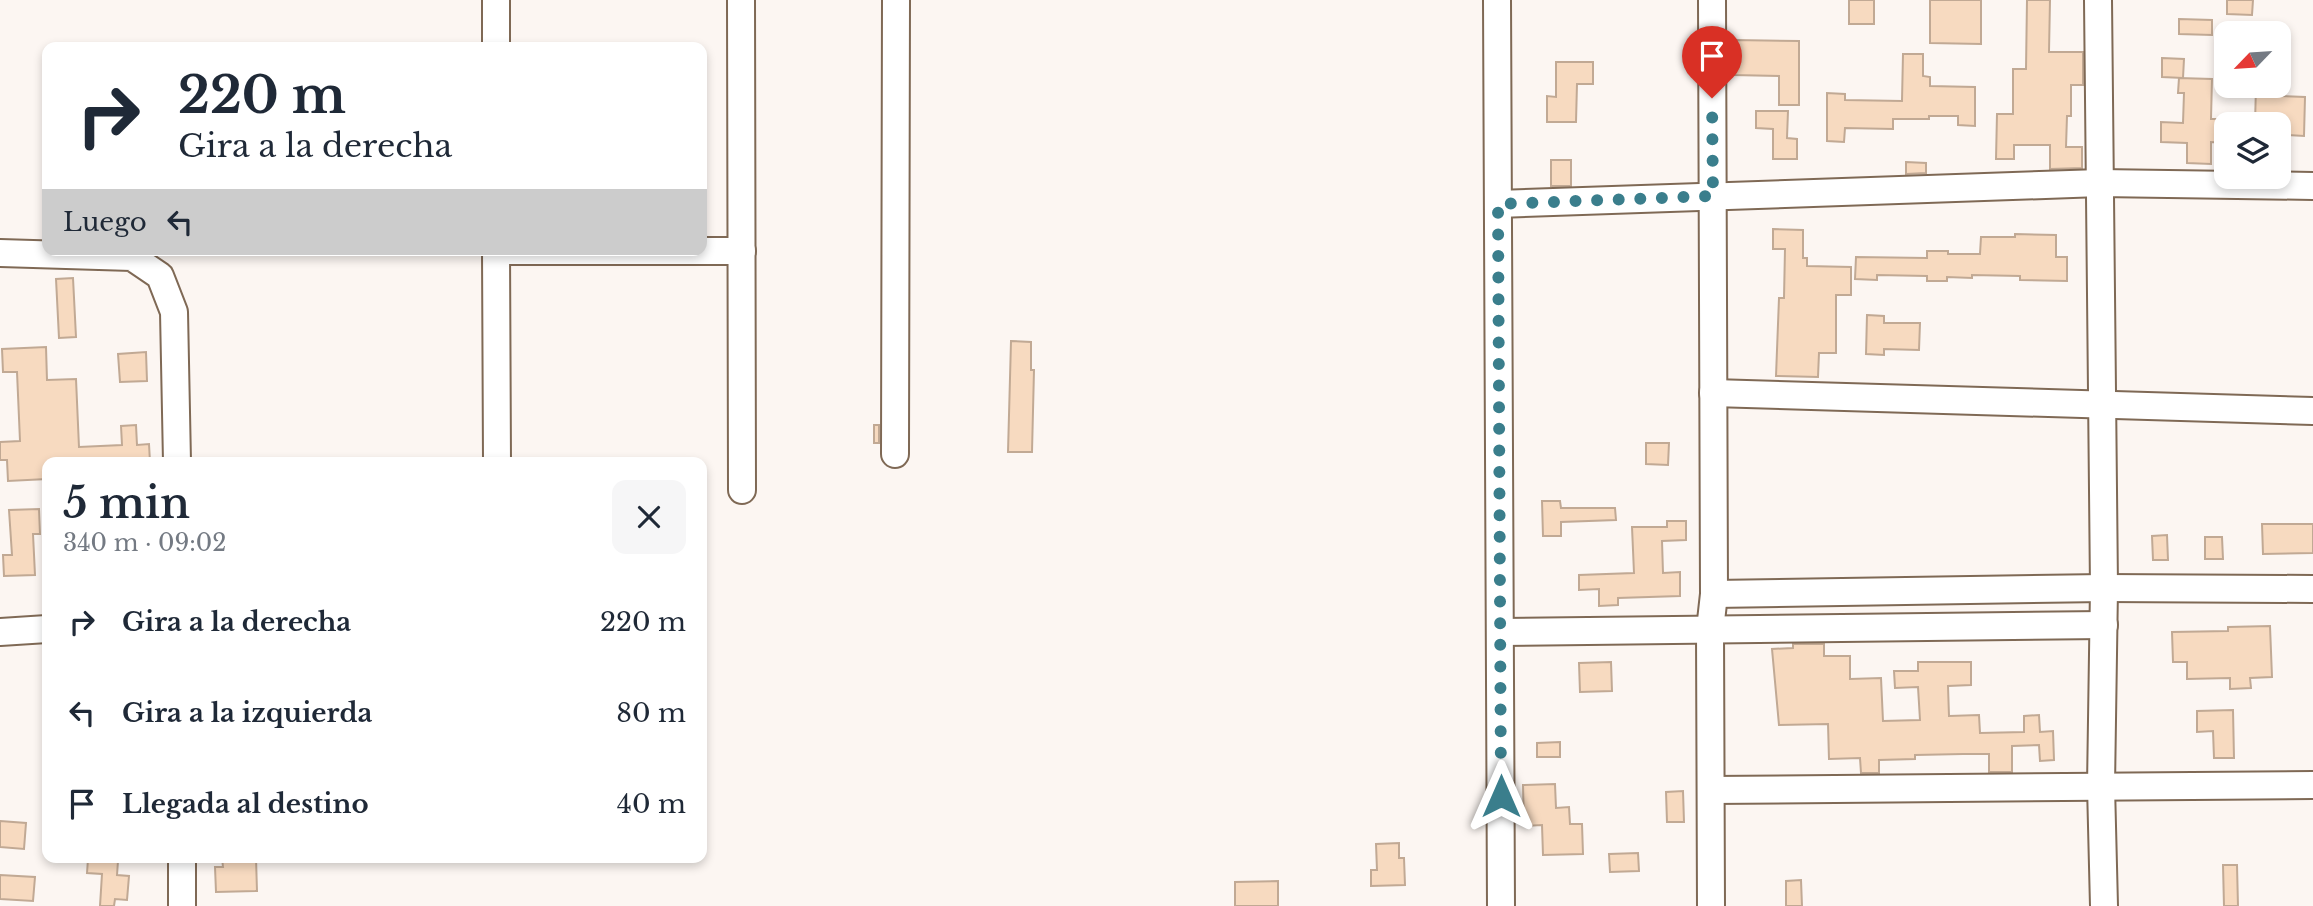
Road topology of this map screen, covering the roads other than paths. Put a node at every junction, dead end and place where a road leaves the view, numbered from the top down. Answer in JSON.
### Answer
{"nodes":[{"id":1,"x":496,"y":0,"type":"edge"},
{"id":2,"x":741,"y":0,"type":"edge"},
{"id":3,"x":896,"y":0,"type":"edge"},
{"id":4,"x":1497,"y":0,"type":"edge"},
{"id":5,"x":1712,"y":0,"type":"edge"},
{"id":6,"x":2098,"y":0,"type":"edge"},
{"id":7,"x":496,"y":42,"type":"edge"},
{"id":8,"x":2100,"y":183,"type":"junction"},
{"id":9,"x":2313,"y":186,"type":"edge"},
{"id":10,"x":1713,"y":196,"type":"junction"},
{"id":11,"x":1498,"y":204,"type":"junction"},
{"id":12,"x":707,"y":251,"type":"edge"},
{"id":13,"x":742,"y":251,"type":"junction"},
{"id":14,"x":0,"y":253,"type":"edge"},
{"id":15,"x":42,"y":254,"type":"edge"},
{"id":16,"x":99,"y":256,"type":"edge"},
{"id":17,"x":496,"y":256,"type":"edge"},
{"id":18,"x":1713,"y":393,"type":"junction"},
{"id":19,"x":2102,"y":406,"type":"junction"},
{"id":20,"x":2313,"y":411,"type":"edge"},
{"id":21,"x":895,"y":454,"type":"dead end"},
{"id":22,"x":177,"y":457,"type":"edge"},
{"id":23,"x":497,"y":457,"type":"edge"},
{"id":24,"x":742,"y":490,"type":"dead end"},
{"id":25,"x":2105,"y":588,"type":"junction"},
{"id":26,"x":2313,"y":589,"type":"edge"},
{"id":27,"x":1714,"y":594,"type":"junction"},
{"id":28,"x":2104,"y":625,"type":"junction"},
{"id":29,"x":42,"y":629,"type":"edge"},
{"id":30,"x":1710,"y":630,"type":"junction"},
{"id":31,"x":0,"y":632,"type":"edge"},
{"id":32,"x":1500,"y":632,"type":"junction"},
{"id":33,"x":2313,"y":785,"type":"edge"},
{"id":34,"x":2101,"y":786,"type":"junction"},
{"id":35,"x":1711,"y":790,"type":"junction"},
{"id":36,"x":182,"y":863,"type":"edge"},
{"id":37,"x":182,"y":906,"type":"edge"},
{"id":38,"x":1502,"y":906,"type":"edge"},
{"id":39,"x":1712,"y":906,"type":"edge"},
{"id":40,"x":2104,"y":906,"type":"edge"}],
"edges":[{"from":1,"to":7,"type":"street"},
{"from":2,"to":13,"type":"street"},
{"from":3,"to":21,"type":"street"},
{"from":4,"to":11,"type":"street"},
{"from":5,"to":10,"type":"street"},
{"from":6,"to":8,"type":"street"},
{"from":8,"to":9,"type":"street"},
{"from":8,"to":10,"type":"street"},
{"from":8,"to":19,"type":"street"},
{"from":10,"to":11,"type":"street"},
{"from":10,"to":18,"type":"street"},
{"from":11,"to":32,"type":"street"},
{"from":12,"to":13,"type":"street"},
{"from":13,"to":24,"type":"street"},
{"from":14,"to":15,"type":"street"},
{"from":16,"to":22,"type":"street"},
{"from":17,"to":23,"type":"street"},
{"from":18,"to":19,"type":"street"},
{"from":18,"to":27,"type":"street"},
{"from":19,"to":20,"type":"street"},
{"from":19,"to":25,"type":"street"},
{"from":25,"to":26,"type":"street"},
{"from":25,"to":27,"type":"street"},
{"from":25,"to":28,"type":"street"},
{"from":27,"to":30,"type":"street"},
{"from":28,"to":30,"type":"street"},
{"from":28,"to":34,"type":"street"},
{"from":29,"to":31,"type":"street"},
{"from":30,"to":32,"type":"street"},
{"from":30,"to":35,"type":"street"},
{"from":32,"to":38,"type":"street"},
{"from":33,"to":34,"type":"street"},
{"from":34,"to":35,"type":"street"},
{"from":34,"to":40,"type":"street"},
{"from":35,"to":39,"type":"street"},
{"from":36,"to":37,"type":"street"}]}
